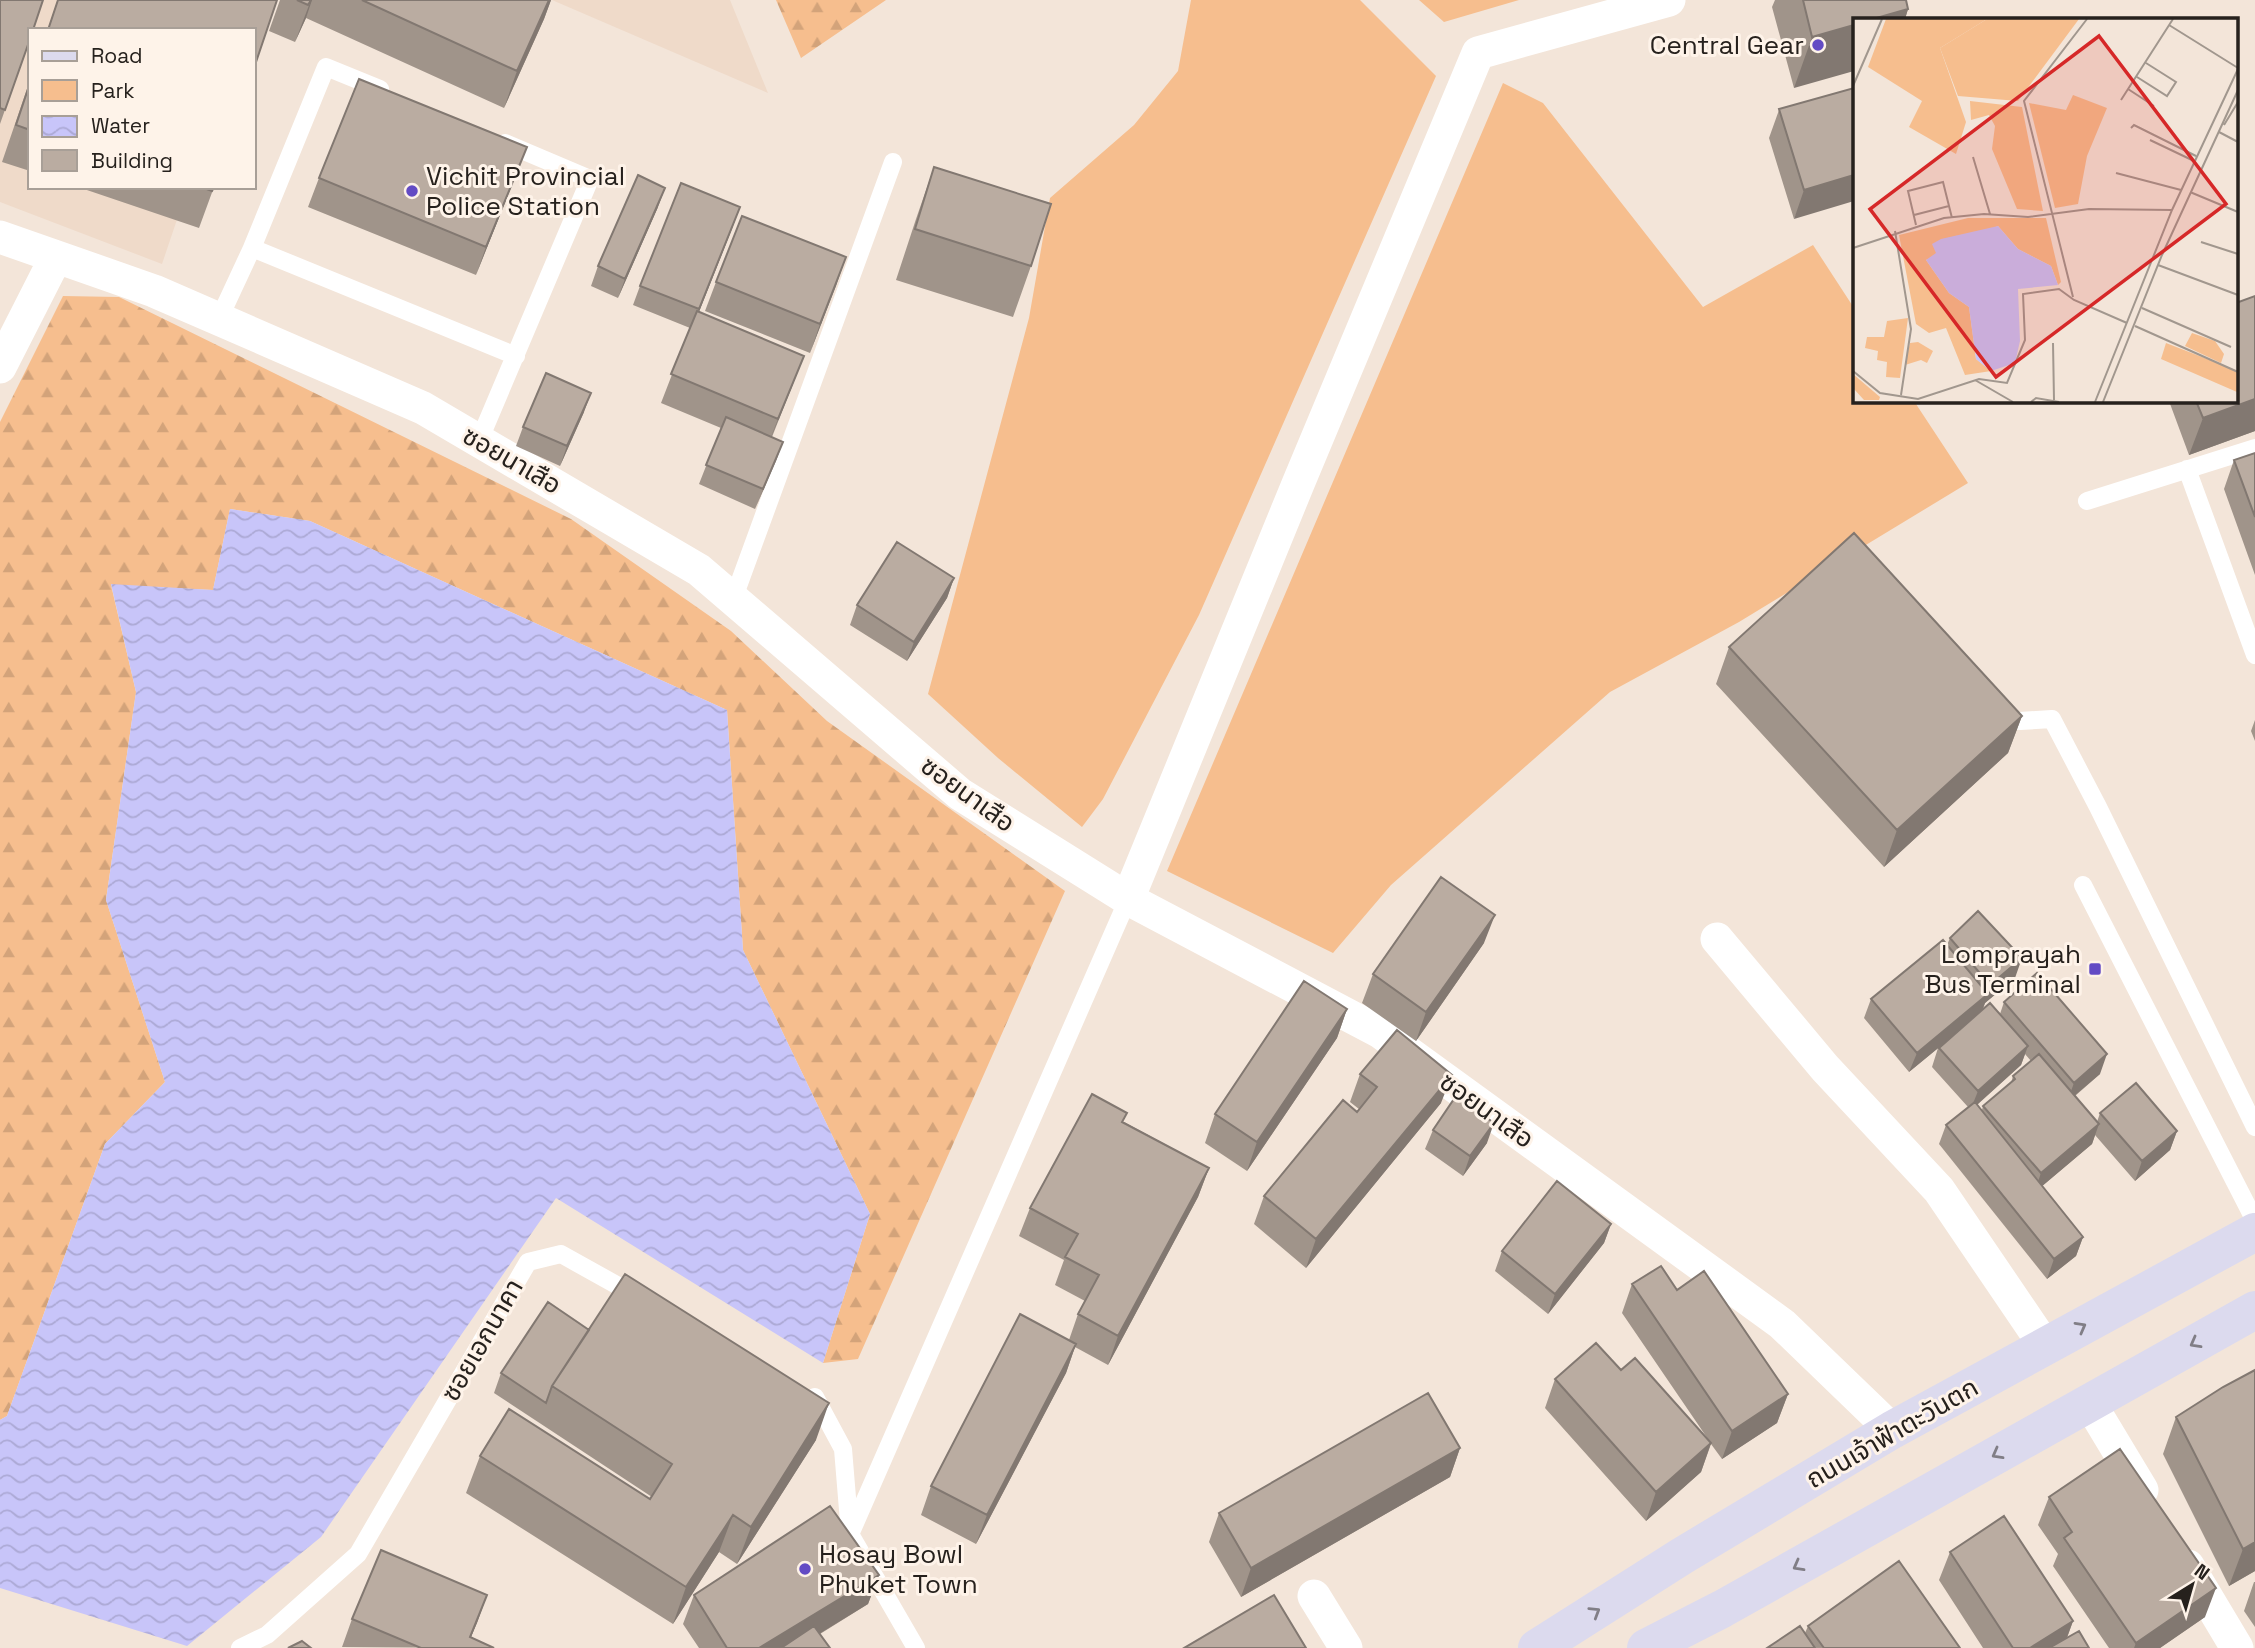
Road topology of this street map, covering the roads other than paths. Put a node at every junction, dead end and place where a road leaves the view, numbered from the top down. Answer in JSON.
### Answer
{"nodes":[{"id":1,"x":1669,"y":0,"type":"edge"},
{"id":2,"x":402,"y":99,"type":"edge"},
{"id":3,"x":490,"y":136,"type":"edge"},
{"id":4,"x":893,"y":162,"type":"dead end"},
{"id":5,"x":0,"y":237,"type":"edge"},
{"id":6,"x":252,"y":248,"type":"junction"},
{"id":7,"x":56,"y":257,"type":"junction"},
{"id":8,"x":219,"y":319,"type":"junction"},
{"id":9,"x":516,"y":356,"type":"junction"},
{"id":10,"x":0,"y":367,"type":"edge"},
{"id":11,"x":480,"y":441,"type":"junction"},
{"id":12,"x":2255,"y":448,"type":"edge"},
{"id":13,"x":2187,"y":469,"type":"junction"},
{"id":14,"x":2087,"y":501,"type":"dead end"},
{"id":15,"x":733,"y":600,"type":"junction"},
{"id":16,"x":2255,"y":654,"type":"edge"},
{"id":17,"x":2020,"y":721,"type":"edge"},
{"id":18,"x":2083,"y":885,"type":"dead end"},
{"id":19,"x":1128,"y":899,"type":"junction"},
{"id":20,"x":1717,"y":939,"type":"dead end"},
{"id":21,"x":2255,"y":1127,"type":"edge"},
{"id":22,"x":2255,"y":1221,"type":"edge"},
{"id":23,"x":2255,"y":1232,"type":"edge"},
{"id":24,"x":657,"y":1307,"type":"edge"},
{"id":25,"x":2255,"y":1310,"type":"edge"},
{"id":26,"x":2045,"y":1346,"type":"junction"},
{"id":27,"x":801,"y":1387,"type":"edge"},
{"id":28,"x":2089,"y":1402,"type":"junction"},
{"id":29,"x":1892,"y":1430,"type":"junction"},
{"id":30,"x":850,"y":1534,"type":"junction"},
{"id":31,"x":1314,"y":1596,"type":"dead end"},
{"id":32,"x":240,"y":1648,"type":"edge"},
{"id":33,"x":916,"y":1648,"type":"edge"},
{"id":34,"x":1346,"y":1648,"type":"edge"},
{"id":35,"x":1537,"y":1648,"type":"edge"},
{"id":36,"x":1646,"y":1648,"type":"edge"},
{"id":37,"x":2237,"y":1648,"type":"edge"}],
"edges":[{"from":1,"to":19,"type":"street"},
{"from":2,"to":6,"type":"lane"},
{"from":3,"to":9,"type":"lane"},
{"from":4,"to":15,"type":"lane"},
{"from":5,"to":7,"type":"street","name":"ซอยนาเสือ"},
{"from":6,"to":8,"type":"lane"},
{"from":6,"to":9,"type":"lane"},
{"from":7,"to":8,"type":"street","name":"ซอยนาเสือ"},
{"from":7,"to":10,"type":"street"},
{"from":8,"to":11,"type":"street","name":"ซอยนาเสือ"},
{"from":9,"to":11,"type":"lane"},
{"from":11,"to":15,"type":"street","name":"ซอยนาเสือ"},
{"from":12,"to":13,"type":"lane"},
{"from":13,"to":14,"type":"lane"},
{"from":13,"to":16,"type":"lane"},
{"from":15,"to":19,"type":"street","name":"ซอยนาเสือ"},
{"from":17,"to":21,"type":"lane"},
{"from":18,"to":22,"type":"lane"},
{"from":19,"to":29,"type":"street","name":"ซอยนาเสือ"},
{"from":19,"to":30,"type":"lane"},
{"from":20,"to":26,"type":"street"},
{"from":26,"to":23,"type":"main road","name":"ถนนเจ้าฟ้าตะวันตก","one_way":true},
{"from":24,"to":32,"type":"lane","name":"ซอยเอกนาคา"},
{"from":25,"to":28,"type":"main road","one_way":true},
{"from":26,"to":29,"type":"main road","name":"ถนนเจ้าฟ้าตะวันตก"},
{"from":27,"to":30,"type":"lane"},
{"from":28,"to":36,"type":"main road","one_way":true},
{"from":28,"to":37,"type":"street"},
{"from":35,"to":29,"type":"main road","name":"ถนนเจ้าฟ้าตะวันตก","one_way":true},
{"from":30,"to":33,"type":"lane"},
{"from":31,"to":34,"type":"street"}]}
